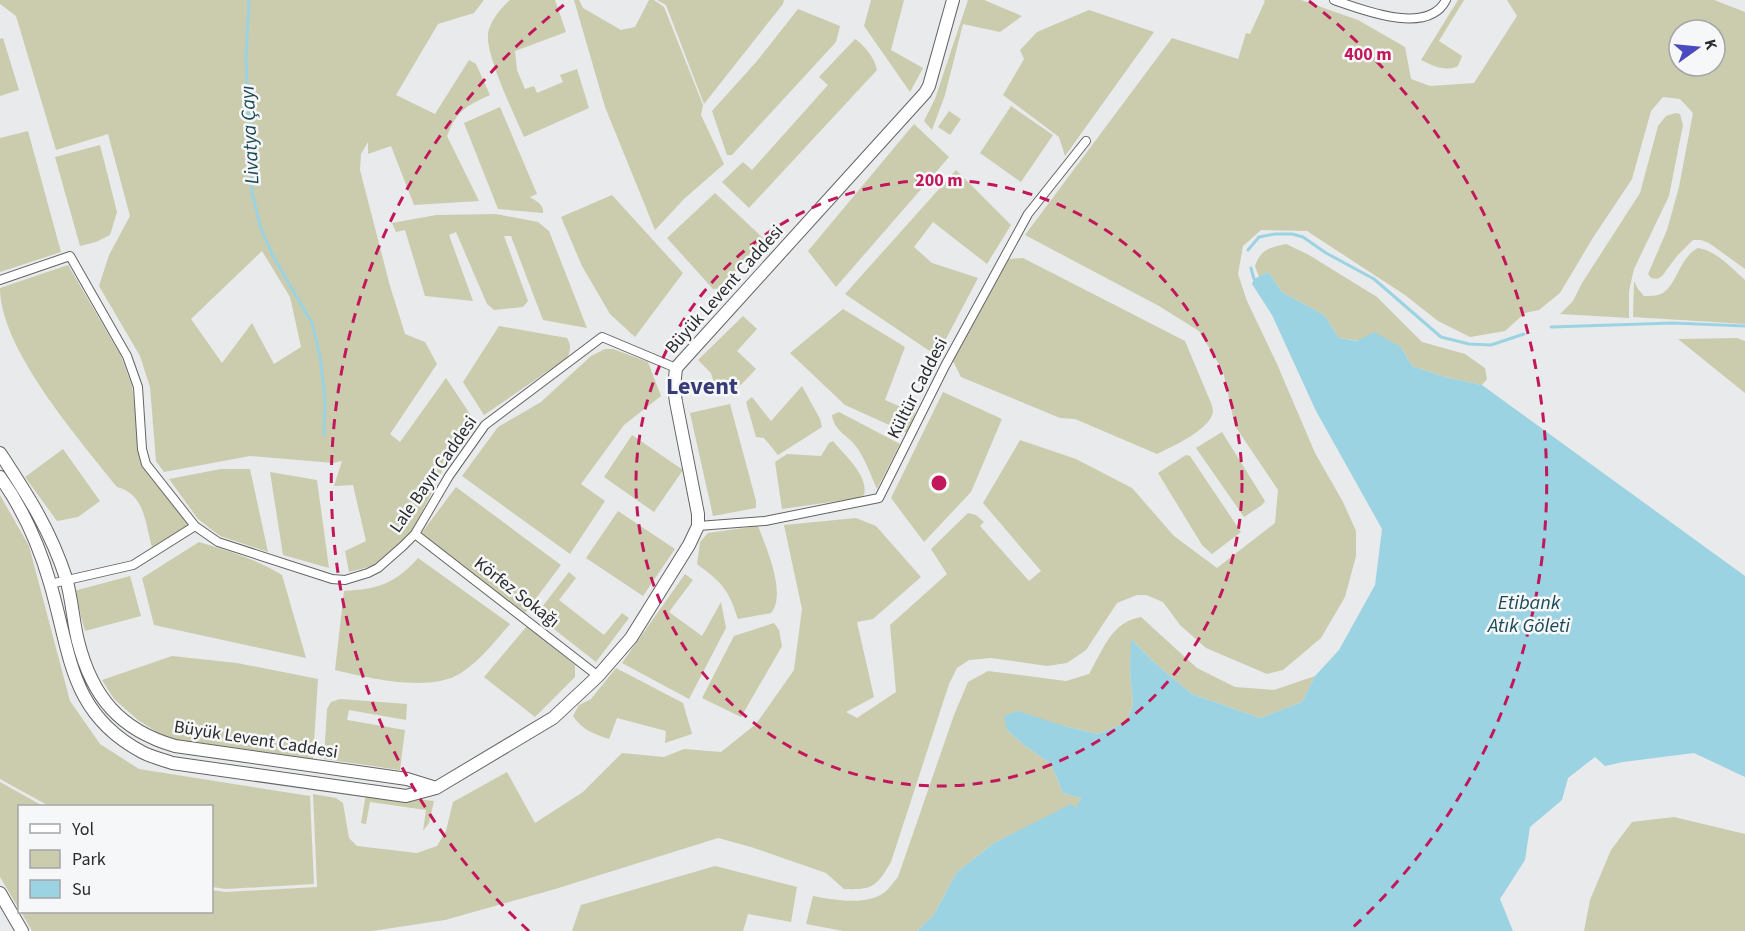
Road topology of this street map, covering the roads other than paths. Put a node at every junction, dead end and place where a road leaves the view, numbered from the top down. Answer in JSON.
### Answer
{"nodes":[{"id":1,"x":953,"y":0,"type":"edge"},
{"id":2,"x":1334,"y":0,"type":"edge"},
{"id":3,"x":1446,"y":0,"type":"edge"},
{"id":4,"x":1086,"y":141,"type":"dead end"},
{"id":5,"x":0,"y":280,"type":"edge"},
{"id":6,"x":676,"y":368,"type":"junction"},
{"id":7,"x":0,"y":453,"type":"edge"},
{"id":8,"x":0,"y":477,"type":"edge"},
{"id":9,"x":195,"y":526,"type":"junction"},
{"id":10,"x":698,"y":526,"type":"junction"},
{"id":11,"x":415,"y":534,"type":"junction"},
{"id":12,"x":66,"y":580,"type":"junction"},
{"id":13,"x":50,"y":584,"type":"junction"},
{"id":14,"x":598,"y":676,"type":"junction"},
{"id":15,"x":436,"y":788,"type":"junction"},
{"id":16,"x":0,"y":893,"type":"edge"},
{"id":17,"x":22,"y":931,"type":"edge"}],
"edges":[{"from":1,"to":6,"type":"street","name":"Büyük Levent Caddesi"},
{"from":2,"to":3,"type":"street"},
{"from":4,"to":10,"type":"street","name":"Kültür Caddesi"},
{"from":5,"to":9,"type":"street","name":"Lale Bayır Caddesi"},
{"from":6,"to":10,"type":"street","name":"Büyük Levent Caddesi"},
{"from":6,"to":11,"type":"street","name":"Lale Bayır Caddesi"},
{"from":7,"to":12,"type":"street","name":"Büyük Levent Caddesi"},
{"from":8,"to":13,"type":"street","name":"Büyük Levent Caddesi"},
{"from":9,"to":11,"type":"street","name":"Lale Bayır Caddesi"},
{"from":9,"to":12,"type":"street"},
{"from":10,"to":14,"type":"street","name":"Büyük Levent Caddesi"},
{"from":11,"to":14,"type":"street","name":"Körfez Sokağı"},
{"from":12,"to":13,"type":"street"},
{"from":12,"to":15,"type":"street","name":"Büyük Levent Caddesi"},
{"from":13,"to":15,"type":"street","name":"Büyük Levent Caddesi"},
{"from":14,"to":15,"type":"street","name":"Büyük Levent Caddesi"},
{"from":16,"to":17,"type":"street"}]}
